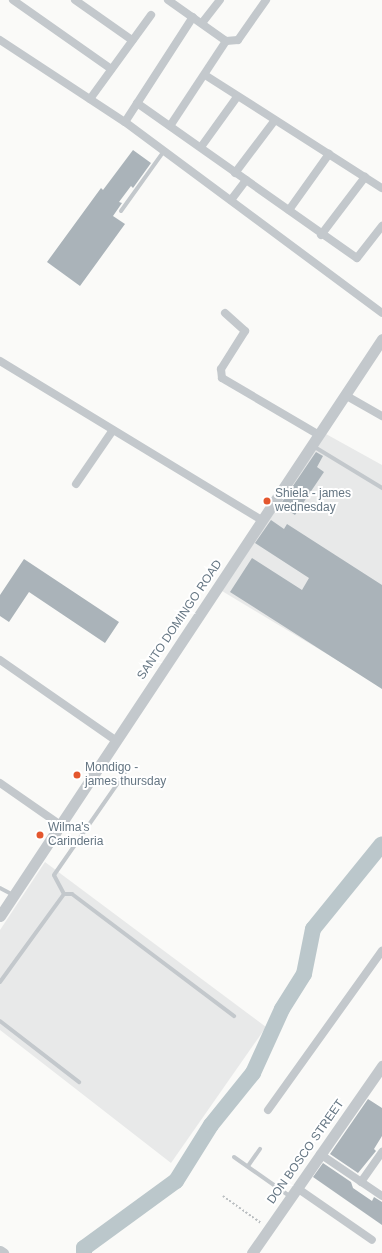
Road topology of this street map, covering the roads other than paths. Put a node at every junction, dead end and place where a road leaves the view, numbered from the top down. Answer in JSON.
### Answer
{"nodes":[{"id":1,"x":13,"y":0,"type":"edge"},
{"id":2,"x":74,"y":0,"type":"edge"},
{"id":3,"x":220,"y":0,"type":"edge"},
{"id":4,"x":266,"y":0,"type":"edge"},
{"id":5,"x":170,"y":1,"type":"edge"},
{"id":6,"x":151,"y":15,"type":"dead end"},
{"id":7,"x":193,"y":17,"type":"junction"},
{"id":8,"x":202,"y":23,"type":"junction"},
{"id":9,"x":0,"y":40,"type":"edge"},
{"id":10,"x":132,"y":40,"type":"junction"},
{"id":11,"x":226,"y":41,"type":"junction"},
{"id":12,"x":111,"y":69,"type":"junction"},
{"id":13,"x":205,"y":75,"type":"junction"},
{"id":14,"x":237,"y":97,"type":"junction"},
{"id":15,"x":90,"y":99,"type":"junction"},
{"id":16,"x":137,"y":103,"type":"junction"},
{"id":17,"x":275,"y":120,"type":"junction"},
{"id":18,"x":125,"y":122,"type":"junction"},
{"id":19,"x":170,"y":126,"type":"junction"},
{"id":20,"x":201,"y":147,"type":"junction"},
{"id":21,"x":164,"y":151,"type":"junction"},
{"id":22,"x":329,"y":154,"type":"junction"},
{"id":23,"x":235,"y":173,"type":"junction"},
{"id":24,"x":365,"y":177,"type":"junction"},
{"id":25,"x":246,"y":180,"type":"junction"},
{"id":26,"x":382,"y":188,"type":"edge"},
{"id":27,"x":231,"y":200,"type":"junction"},
{"id":28,"x":289,"y":210,"type":"junction"},
{"id":29,"x":121,"y":211,"type":"dead end"},
{"id":30,"x":382,"y":226,"type":"edge"},
{"id":31,"x":321,"y":235,"type":"junction"},
{"id":32,"x":225,"y":313,"type":"dead end"},
{"id":33,"x":382,"y":313,"type":"edge"},
{"id":34,"x":382,"y":339,"type":"edge"},
{"id":35,"x":0,"y":361,"type":"edge"},
{"id":36,"x":345,"y":395,"type":"junction"},
{"id":37,"x":382,"y":416,"type":"edge"},
{"id":38,"x":113,"y":430,"type":"junction"},
{"id":39,"x":319,"y":435,"type":"junction"},
{"id":40,"x":312,"y":446,"type":"junction"},
{"id":41,"x":76,"y":484,"type":"dead end"},
{"id":42,"x":382,"y":488,"type":"edge"},
{"id":43,"x":261,"y":520,"type":"junction"},
{"id":44,"x":0,"y":660,"type":"edge"},
{"id":45,"x":115,"y":740,"type":"junction"},
{"id":46,"x":125,"y":773,"type":"dead end"},
{"id":47,"x":0,"y":783,"type":"edge"},
{"id":48,"x":59,"y":824,"type":"junction"},
{"id":49,"x":0,"y":888,"type":"edge"},
{"id":50,"x":64,"y":894,"type":"junction"},
{"id":51,"x":13,"y":895,"type":"junction"},
{"id":52,"x":0,"y":916,"type":"edge"},
{"id":53,"x":382,"y":951,"type":"edge"},
{"id":54,"x":0,"y":982,"type":"edge"},
{"id":55,"x":234,"y":1016,"type":"dead end"},
{"id":56,"x":0,"y":1021,"type":"edge"},
{"id":57,"x":382,"y":1066,"type":"edge"},
{"id":58,"x":79,"y":1082,"type":"dead end"},
{"id":59,"x":268,"y":1110,"type":"dead end"},
{"id":60,"x":260,"y":1149,"type":"dead end"},
{"id":61,"x":382,"y":1152,"type":"edge"},
{"id":62,"x":320,"y":1154,"type":"junction"},
{"id":63,"x":234,"y":1157,"type":"dead end"},
{"id":64,"x":248,"y":1166,"type":"junction"},
{"id":65,"x":361,"y":1182,"type":"junction"},
{"id":66,"x":294,"y":1193,"type":"junction"},
{"id":67,"x":382,"y":1196,"type":"edge"},
{"id":68,"x":372,"y":1240,"type":"dead end"},
{"id":69,"x":0,"y":1251,"type":"edge"},
{"id":70,"x":3,"y":1253,"type":"edge"},
{"id":71,"x":252,"y":1253,"type":"edge"}],
"edges":[{"from":1,"to":12,"type":"street"},
{"from":2,"to":10,"type":"street"},
{"from":3,"to":8,"type":"street"},
{"from":4,"to":11,"type":"street"},
{"from":5,"to":7,"type":"street"},
{"from":6,"to":10,"type":"street"},
{"from":7,"to":8,"type":"street"},
{"from":7,"to":16,"type":"street"},
{"from":8,"to":11,"type":"street"},
{"from":9,"to":15,"type":"street"},
{"from":10,"to":12,"type":"street"},
{"from":11,"to":13,"type":"street"},
{"from":12,"to":15,"type":"street"},
{"from":13,"to":14,"type":"street"},
{"from":13,"to":19,"type":"street"},
{"from":14,"to":17,"type":"street"},
{"from":14,"to":20,"type":"street"},
{"from":15,"to":18,"type":"street"},
{"from":16,"to":18,"type":"street"},
{"from":16,"to":19,"type":"street"},
{"from":17,"to":22,"type":"street"},
{"from":17,"to":23,"type":"street"},
{"from":18,"to":21,"type":"street"},
{"from":19,"to":20,"type":"street"},
{"from":20,"to":23,"type":"street"},
{"from":21,"to":27,"type":"street"},
{"from":21,"to":29,"type":"lane"},
{"from":22,"to":24,"type":"street"},
{"from":22,"to":28,"type":"street"},
{"from":23,"to":25,"type":"street"},
{"from":24,"to":26,"type":"street"},
{"from":24,"to":31,"type":"street"},
{"from":25,"to":27,"type":"street"},
{"from":25,"to":28,"type":"street"},
{"from":27,"to":33,"type":"street"},
{"from":28,"to":31,"type":"street"},
{"from":30,"to":31,"type":"street"},
{"from":32,"to":39,"type":"street"},
{"from":34,"to":36,"type":"street","name":"SANTO DOMINGO ROAD"},
{"from":35,"to":38,"type":"street"},
{"from":36,"to":37,"type":"street"},
{"from":36,"to":39,"type":"street","name":"SANTO DOMINGO ROAD"},
{"from":38,"to":41,"type":"street"},
{"from":38,"to":43,"type":"street"},
{"from":39,"to":40,"type":"street","name":"SANTO DOMINGO ROAD"},
{"from":40,"to":42,"type":"lane"},
{"from":40,"to":43,"type":"street","name":"SANTO DOMINGO ROAD"},
{"from":43,"to":45,"type":"street","name":"SANTO DOMINGO ROAD"},
{"from":44,"to":45,"type":"street"},
{"from":45,"to":48,"type":"street","name":"SANTO DOMINGO ROAD"},
{"from":46,"to":50,"type":"lane"},
{"from":47,"to":48,"type":"street"},
{"from":48,"to":51,"type":"street","name":"SANTO DOMINGO ROAD"},
{"from":49,"to":51,"type":"lane"},
{"from":50,"to":54,"type":"lane"},
{"from":50,"to":55,"type":"lane"},
{"from":51,"to":52,"type":"street","name":"SANTO DOMINGO ROAD"},
{"from":53,"to":59,"type":"street"},
{"from":56,"to":58,"type":"lane"},
{"from":57,"to":62,"type":"street","name":"DON BOSCO STREET"},
{"from":60,"to":64,"type":"lane"},
{"from":61,"to":65,"type":"street"},
{"from":62,"to":65,"type":"street"},
{"from":62,"to":66,"type":"street","name":"DON BOSCO STREET"},
{"from":63,"to":64,"type":"lane"},
{"from":64,"to":66,"type":"lane"},
{"from":65,"to":67,"type":"street"},
{"from":66,"to":68,"type":"street"},
{"from":66,"to":71,"type":"street","name":"DON BOSCO STREET"},
{"from":69,"to":70,"type":"street"}]}
